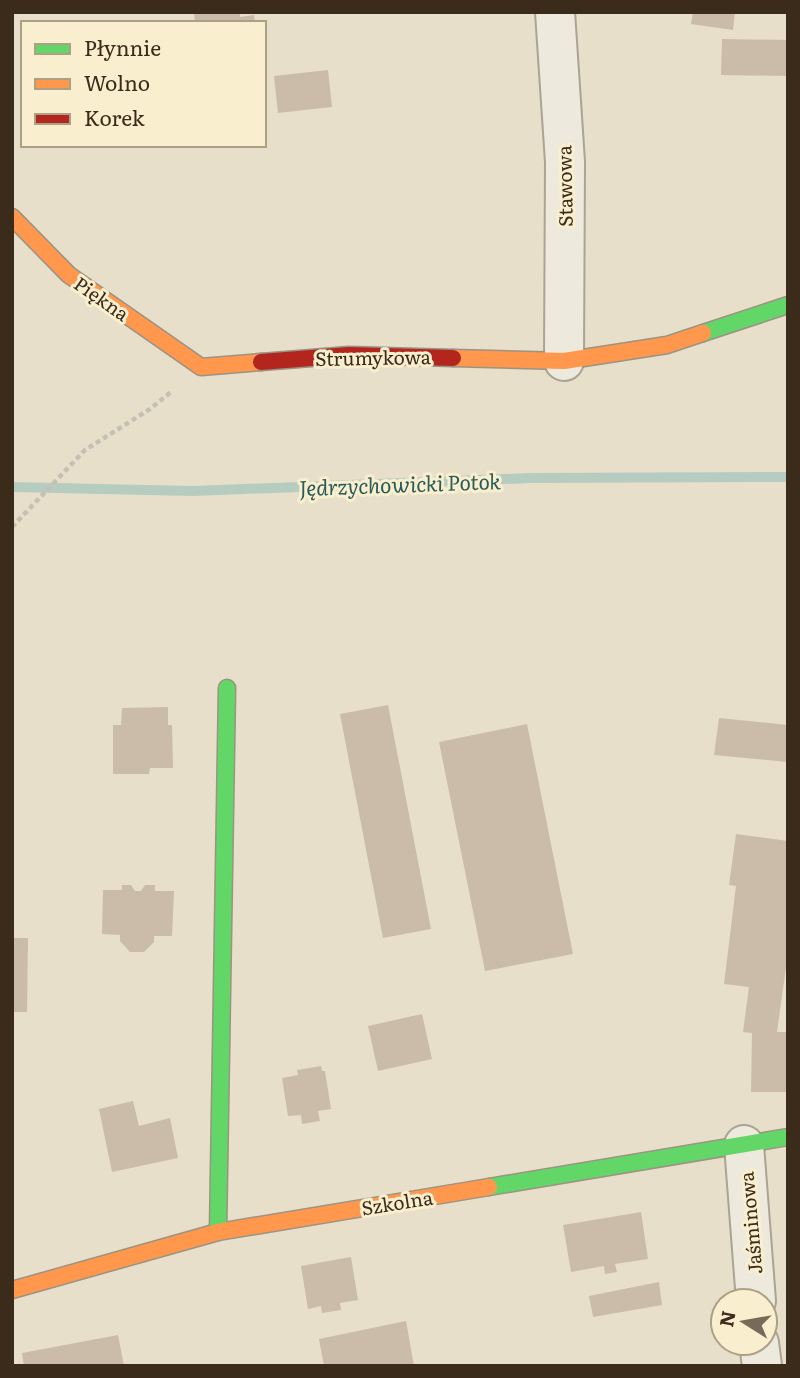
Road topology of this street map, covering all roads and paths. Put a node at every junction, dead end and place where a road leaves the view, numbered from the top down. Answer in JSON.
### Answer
{"nodes":[{"id":1,"x":555,"y":12,"type":"edge"},
{"id":2,"x":12,"y":218,"type":"edge"},
{"id":3,"x":788,"y":305,"type":"edge"},
{"id":4,"x":564,"y":361,"type":"junction"},
{"id":5,"x":201,"y":367,"type":"junction"},
{"id":6,"x":13,"y":527,"type":"edge"},
{"id":7,"x":228,"y":688,"type":"dead end"},
{"id":8,"x":788,"y":1137,"type":"edge"},
{"id":9,"x":744,"y":1144,"type":"junction"},
{"id":10,"x":218,"y":1232,"type":"junction"},
{"id":11,"x":755,"y":1287,"type":"edge"},
{"id":12,"x":12,"y":1290,"type":"edge"}],
"edges":[{"from":1,"to":4,"type":"street","name":"Stawowa"},
{"from":2,"to":5,"type":"street","name":"Piękna"},
{"from":3,"to":4,"type":"street","name":"Strumykowa"},
{"from":4,"to":5,"type":"street","name":"Strumykowa"},
{"from":5,"to":6,"type":"path"},
{"from":7,"to":10,"type":"street"},
{"from":8,"to":9,"type":"street","name":"Szkolna"},
{"from":9,"to":10,"type":"street","name":"Szkolna"},
{"from":9,"to":11,"type":"street","name":"Jaśminowa"},
{"from":10,"to":12,"type":"street","name":"Szkolna"}]}
